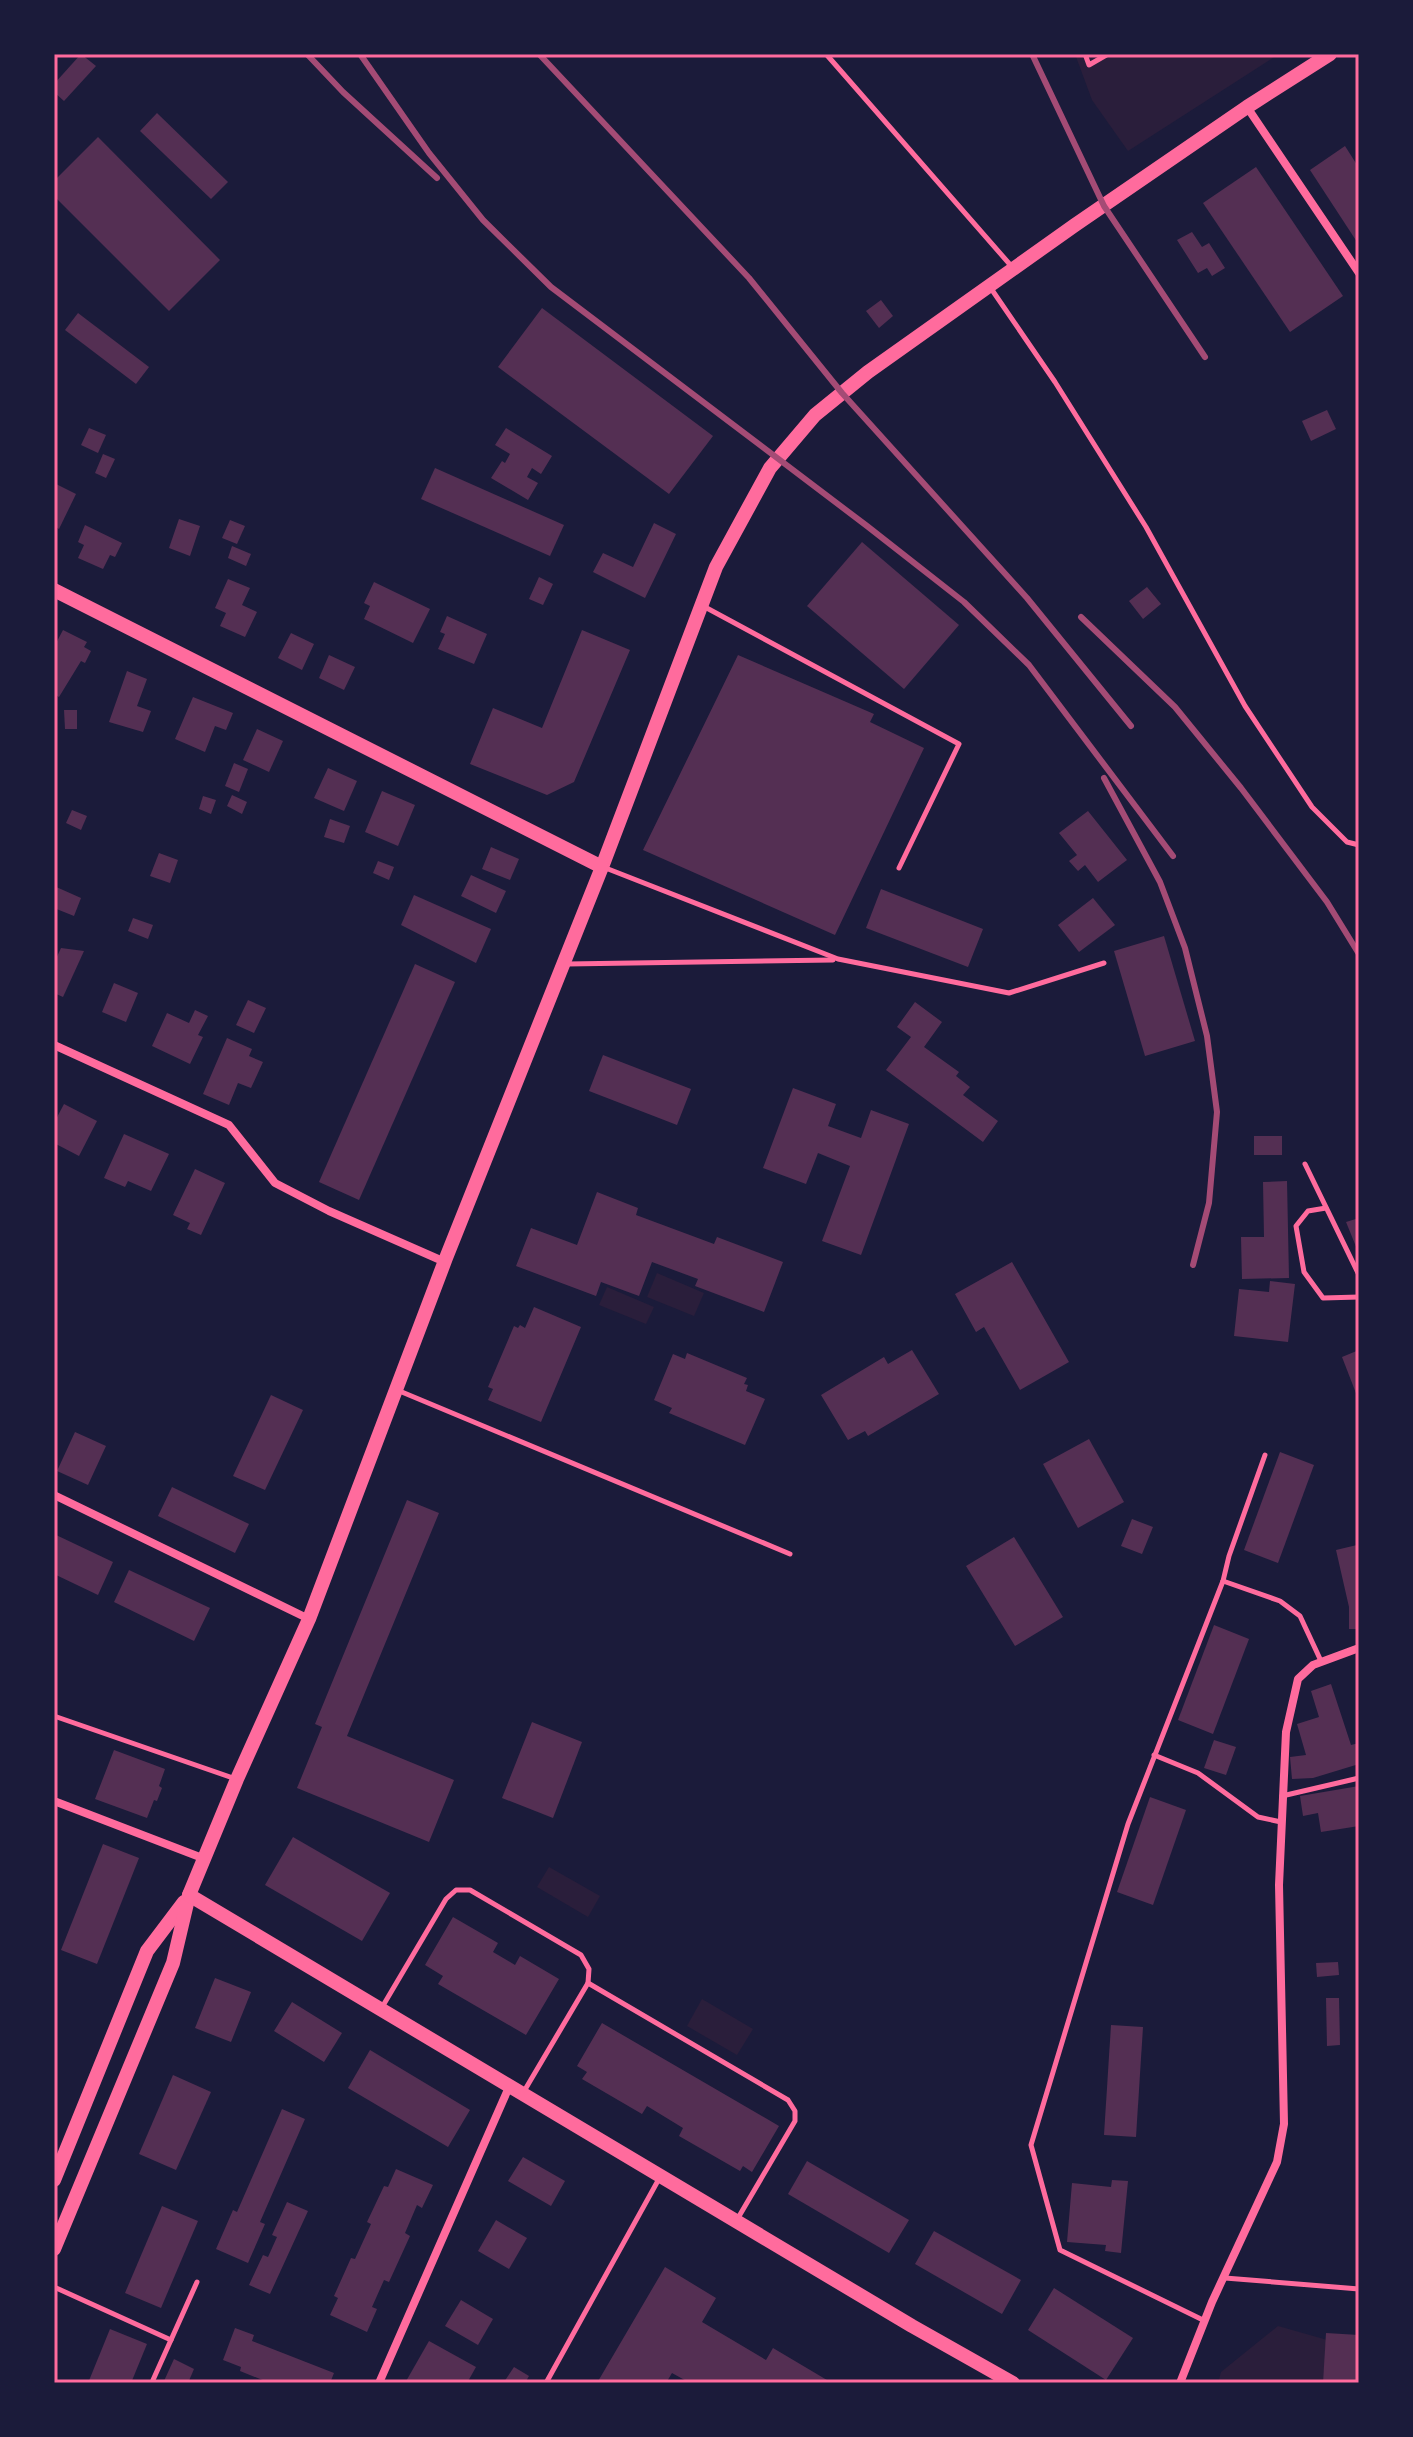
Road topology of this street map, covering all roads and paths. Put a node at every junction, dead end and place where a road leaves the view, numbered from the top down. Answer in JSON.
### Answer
{"nodes":[{"id":1,"x":826,"y":54,"type":"edge"},
{"id":2,"x":1085,"y":54,"type":"edge"},
{"id":3,"x":1108,"y":54,"type":"edge"},
{"id":4,"x":1330,"y":54,"type":"edge"},
{"id":5,"x":1247,"y":107,"type":"junction"},
{"id":6,"x":1013,"y":269,"type":"junction"},
{"id":7,"x":1359,"y":273,"type":"edge"},
{"id":8,"x":990,"y":286,"type":"junction"},
{"id":9,"x":54,"y":590,"type":"edge"},
{"id":10,"x":702,"y":605,"type":"junction"},
{"id":11,"x":1359,"y":845,"type":"edge"},
{"id":12,"x":602,"y":867,"type":"junction"},
{"id":13,"x":899,"y":868,"type":"dead end"},
{"id":14,"x":838,"y":959,"type":"junction"},
{"id":15,"x":1104,"y":963,"type":"dead end"},
{"id":16,"x":563,"y":964,"type":"junction"},
{"id":17,"x":54,"y":1045,"type":"edge"},
{"id":18,"x":1305,"y":1164,"type":"dead end"},
{"id":19,"x":1326,"y":1208,"type":"junction"},
{"id":20,"x":445,"y":1262,"type":"junction"},
{"id":21,"x":1359,"y":1275,"type":"edge"},
{"id":22,"x":1359,"y":1297,"type":"edge"},
{"id":23,"x":396,"y":1389,"type":"junction"},
{"id":24,"x":1265,"y":1455,"type":"dead end"},
{"id":25,"x":54,"y":1495,"type":"edge"},
{"id":26,"x":790,"y":1554,"type":"dead end"},
{"id":27,"x":1223,"y":1581,"type":"junction"},
{"id":28,"x":309,"y":1619,"type":"junction"},
{"id":29,"x":1359,"y":1648,"type":"edge"},
{"id":30,"x":1322,"y":1662,"type":"junction"},
{"id":31,"x":54,"y":1716,"type":"edge"},
{"id":32,"x":1154,"y":1755,"type":"junction"},
{"id":33,"x":1359,"y":1778,"type":"edge"},
{"id":34,"x":237,"y":1779,"type":"junction"},
{"id":35,"x":1282,"y":1796,"type":"junction"},
{"id":36,"x":54,"y":1801,"type":"edge"},
{"id":37,"x":1281,"y":1822,"type":"junction"},
{"id":38,"x":205,"y":1859,"type":"junction"},
{"id":39,"x":189,"y":1895,"type":"junction"},
{"id":40,"x":588,"y":1983,"type":"junction"},
{"id":41,"x":381,"y":2010,"type":"junction"},
{"id":42,"x":516,"y":2091,"type":"junction"},
{"id":43,"x":661,"y":2176,"type":"junction"},
{"id":44,"x":54,"y":2180,"type":"edge"},
{"id":45,"x":736,"y":2220,"type":"junction"},
{"id":46,"x":54,"y":2249,"type":"edge"},
{"id":47,"x":1224,"y":2277,"type":"junction"},
{"id":48,"x":197,"y":2282,"type":"dead end"},
{"id":49,"x":54,"y":2287,"type":"edge"},
{"id":50,"x":1359,"y":2289,"type":"edge"},
{"id":51,"x":1205,"y":2321,"type":"junction"},
{"id":52,"x":171,"y":2340,"type":"junction"},
{"id":53,"x":153,"y":2380,"type":"dead end"},
{"id":54,"x":379,"y":2383,"type":"edge"},
{"id":55,"x":546,"y":2383,"type":"edge"},
{"id":56,"x":1013,"y":2383,"type":"edge"},
{"id":57,"x":1180,"y":2383,"type":"edge"}],
"edges":[{"from":1,"to":6,"type":"lane"},
{"from":2,"to":3,"type":"lane"},
{"from":4,"to":5,"type":"main road"},
{"from":5,"to":6,"type":"main road"},
{"from":5,"to":7,"type":"street"},
{"from":6,"to":8,"type":"main road"},
{"from":8,"to":10,"type":"main road"},
{"from":8,"to":11,"type":"lane"},
{"from":9,"to":12,"type":"main road"},
{"from":10,"to":12,"type":"main road"},
{"from":10,"to":13,"type":"lane"},
{"from":12,"to":14,"type":"lane"},
{"from":12,"to":16,"type":"main road"},
{"from":14,"to":15,"type":"lane"},
{"from":14,"to":16,"type":"lane"},
{"from":16,"to":20,"type":"main road"},
{"from":17,"to":20,"type":"street"},
{"from":18,"to":19,"type":"lane"},
{"from":19,"to":21,"type":"lane"},
{"from":19,"to":22,"type":"lane"},
{"from":20,"to":23,"type":"main road"},
{"from":23,"to":26,"type":"lane"},
{"from":23,"to":28,"type":"main road"},
{"from":24,"to":27,"type":"lane"},
{"from":25,"to":28,"type":"street"},
{"from":27,"to":30,"type":"lane"},
{"from":27,"to":32,"type":"lane"},
{"from":28,"to":34,"type":"main road"},
{"from":29,"to":30,"type":"street"},
{"from":30,"to":35,"type":"street"},
{"from":31,"to":34,"type":"lane"},
{"from":32,"to":37,"type":"lane"},
{"from":32,"to":51,"type":"lane"},
{"from":33,"to":35,"type":"lane"},
{"from":34,"to":38,"type":"main road"},
{"from":35,"to":37,"type":"street"},
{"from":36,"to":38,"type":"street"},
{"from":37,"to":47,"type":"street"},
{"from":38,"to":39,"type":"main road"},
{"from":39,"to":41,"type":"main road"},
{"from":39,"to":44,"type":"main road"},
{"from":39,"to":46,"type":"main road"},
{"from":40,"to":41,"type":"lane"},
{"from":40,"to":42,"type":"lane"},
{"from":40,"to":45,"type":"lane"},
{"from":41,"to":42,"type":"main road"},
{"from":42,"to":43,"type":"main road"},
{"from":42,"to":54,"type":"street"},
{"from":43,"to":45,"type":"main road"},
{"from":43,"to":55,"type":"lane"},
{"from":45,"to":56,"type":"main road"},
{"from":47,"to":50,"type":"lane"},
{"from":47,"to":51,"type":"street"},
{"from":48,"to":52,"type":"lane"},
{"from":49,"to":52,"type":"lane"},
{"from":51,"to":57,"type":"street"},
{"from":52,"to":53,"type":"lane"}]}
